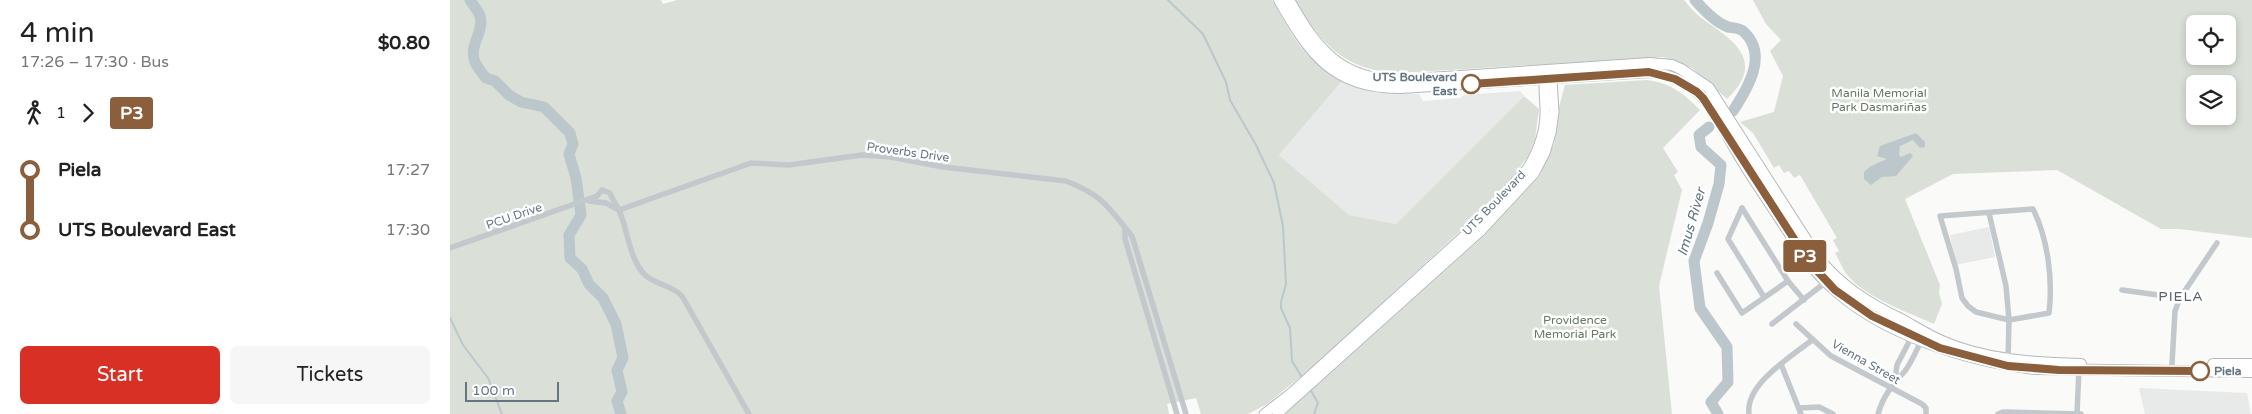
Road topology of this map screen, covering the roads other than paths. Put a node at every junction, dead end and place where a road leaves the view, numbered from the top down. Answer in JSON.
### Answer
{"nodes":[{"id":1,"x":1279,"y":0,"type":"edge"},
{"id":2,"x":1289,"y":0,"type":"edge"},
{"id":3,"x":1548,"y":76,"type":"junction"},
{"id":4,"x":1728,"y":128,"type":"junction"},
{"id":5,"x":611,"y":198,"type":"junction"},
{"id":6,"x":601,"y":200,"type":"junction"},
{"id":7,"x":619,"y":210,"type":"junction"},
{"id":8,"x":1989,"y":213,"type":"junction"},
{"id":9,"x":1125,"y":228,"type":"junction"},
{"id":10,"x":2217,"y":243,"type":"dead end"},
{"id":11,"x":450,"y":248,"type":"edge"},
{"id":12,"x":1717,"y":273,"type":"dead end"},
{"id":13,"x":1788,"y":281,"type":"junction"},
{"id":14,"x":1826,"y":282,"type":"junction"},
{"id":15,"x":2122,"y":290,"type":"dead end"},
{"id":16,"x":1764,"y":297,"type":"junction"},
{"id":17,"x":2180,"y":298,"type":"junction"},
{"id":18,"x":1804,"y":300,"type":"junction"},
{"id":19,"x":2009,"y":320,"type":"junction"},
{"id":20,"x":1772,"y":324,"type":"dead end"},
{"id":21,"x":1796,"y":324,"type":"dead end"},
{"id":22,"x":1919,"y":334,"type":"junction"},
{"id":23,"x":1812,"y":340,"type":"junction"},
{"id":24,"x":2009,"y":363,"type":"junction"},
{"id":25,"x":1781,"y":364,"type":"junction"},
{"id":26,"x":2172,"y":364,"type":"junction"},
{"id":27,"x":2252,"y":364,"type":"edge"},
{"id":28,"x":2080,"y":367,"type":"junction"},
{"id":29,"x":2143,"y":367,"type":"junction"},
{"id":30,"x":2252,"y":372,"type":"edge"},
{"id":31,"x":1895,"y":380,"type":"junction"},
{"id":32,"x":1890,"y":388,"type":"junction"},
{"id":33,"x":1294,"y":396,"type":"junction"},
{"id":34,"x":1800,"y":411,"type":"edge"},
{"id":35,"x":749,"y":414,"type":"edge"},
{"id":36,"x":1177,"y":414,"type":"edge"},
{"id":37,"x":1186,"y":414,"type":"edge"},
{"id":38,"x":1264,"y":414,"type":"edge"},
{"id":39,"x":1277,"y":414,"type":"edge"},
{"id":40,"x":1749,"y":414,"type":"edge"},
{"id":41,"x":1833,"y":414,"type":"edge"},
{"id":42,"x":1878,"y":414,"type":"edge"},
{"id":43,"x":1926,"y":414,"type":"edge"},
{"id":44,"x":1998,"y":414,"type":"edge"},
{"id":45,"x":2078,"y":414,"type":"edge"}],
"edges":[{"from":1,"to":3,"type":"highway"},
{"from":2,"to":3,"type":"highway"},
{"from":3,"to":4,"type":"highway"},
{"from":3,"to":33,"type":"main road","name":"UTS Boulevard"},
{"from":4,"to":14,"type":"highway"},
{"from":4,"to":22,"type":"highway"},
{"from":5,"to":6,"type":"street"},
{"from":5,"to":6,"type":"street"},
{"from":5,"to":7,"type":"street"},
{"from":6,"to":7,"type":"street"},
{"from":6,"to":11,"type":"street","name":"PCU Drive"},
{"from":7,"to":9,"type":"street","name":"Proverbs Drive"},
{"from":7,"to":35,"type":"street"},
{"from":8,"to":19,"type":"street"},
{"from":8,"to":19,"type":"street"},
{"from":8,"to":19,"type":"street"},
{"from":9,"to":36,"type":"street","name":"Proverbs Drive"},
{"from":9,"to":37,"type":"street","name":"Proverbs Drive"},
{"from":10,"to":17,"type":"street"},
{"from":12,"to":16,"type":"street"},
{"from":13,"to":16,"type":"street"},
{"from":13,"to":16,"type":"street"},
{"from":13,"to":18,"type":"street"},
{"from":14,"to":18,"type":"street"},
{"from":14,"to":22,"type":"highway"},
{"from":15,"to":17,"type":"street"},
{"from":17,"to":26,"type":"street"},
{"from":18,"to":20,"type":"street"},
{"from":19,"to":24,"type":"street"},
{"from":21,"to":23,"type":"street","name":"Vienna Street"},
{"from":22,"to":24,"type":"highway"},
{"from":22,"to":31,"type":"street"},
{"from":22,"to":31,"type":"street"},
{"from":23,"to":25,"type":"street"},
{"from":23,"to":32,"type":"street","name":"Vienna Street"},
{"from":24,"to":28,"type":"highway"},
{"from":25,"to":34,"type":"street"},
{"from":25,"to":40,"type":"street"},
{"from":26,"to":27,"type":"highway"},
{"from":26,"to":29,"type":"highway"},
{"from":28,"to":29,"type":"highway"},
{"from":28,"to":45,"type":"street"},
{"from":29,"to":30,"type":"highway"},
{"from":31,"to":32,"type":"street"},
{"from":32,"to":42,"type":"street"},
{"from":32,"to":43,"type":"street","name":"Vienna Street"},
{"from":33,"to":38,"type":"main road","name":"UTS Boulevard"},
{"from":33,"to":39,"type":"main road","name":"UTS Boulevard"},
{"from":34,"to":41,"type":"street"},
{"from":44,"to":45,"type":"street"}]}
